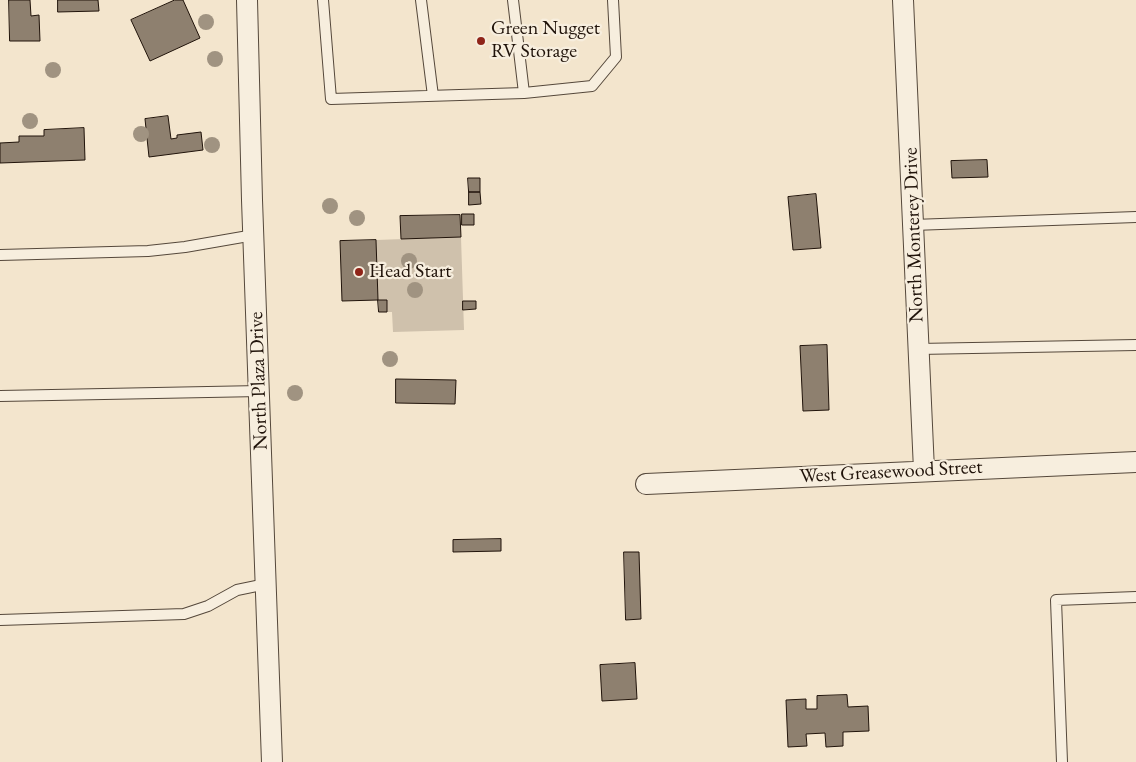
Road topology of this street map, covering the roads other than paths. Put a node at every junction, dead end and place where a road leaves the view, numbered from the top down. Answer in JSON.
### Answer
{"nodes":[{"id":1,"x":247,"y":0,"type":"edge"},
{"id":2,"x":323,"y":0,"type":"edge"},
{"id":3,"x":421,"y":0,"type":"edge"},
{"id":4,"x":513,"y":0,"type":"edge"},
{"id":5,"x":613,"y":0,"type":"edge"},
{"id":6,"x":903,"y":0,"type":"edge"},
{"id":7,"x":524,"y":93,"type":"junction"},
{"id":8,"x":433,"y":96,"type":"junction"},
{"id":9,"x":1136,"y":217,"type":"edge"},
{"id":10,"x":913,"y":225,"type":"junction"},
{"id":11,"x":254,"y":236,"type":"junction"},
{"id":12,"x":0,"y":256,"type":"edge"},
{"id":13,"x":1136,"y":345,"type":"edge"},
{"id":14,"x":918,"y":349,"type":"junction"},
{"id":15,"x":260,"y":391,"type":"junction"},
{"id":16,"x":0,"y":396,"type":"edge"},
{"id":17,"x":1136,"y":462,"type":"edge"},
{"id":18,"x":924,"y":470,"type":"junction"},
{"id":19,"x":646,"y":484,"type":"dead end"},
{"id":20,"x":266,"y":584,"type":"junction"},
{"id":21,"x":1136,"y":597,"type":"edge"},
{"id":22,"x":0,"y":620,"type":"edge"},
{"id":23,"x":272,"y":762,"type":"edge"},
{"id":24,"x":1062,"y":762,"type":"edge"}],
"edges":[{"from":1,"to":11,"type":"street","name":"North Plaza Drive"},
{"from":2,"to":8,"type":"lane"},
{"from":3,"to":8,"type":"lane"},
{"from":4,"to":7,"type":"lane"},
{"from":5,"to":7,"type":"lane"},
{"from":6,"to":10,"type":"street","name":"North Monterey Drive"},
{"from":7,"to":8,"type":"lane"},
{"from":9,"to":10,"type":"lane"},
{"from":10,"to":14,"type":"street","name":"North Monterey Drive"},
{"from":11,"to":12,"type":"lane"},
{"from":11,"to":15,"type":"street","name":"North Plaza Drive"},
{"from":13,"to":14,"type":"lane"},
{"from":14,"to":18,"type":"street","name":"North Monterey Drive"},
{"from":15,"to":16,"type":"lane"},
{"from":15,"to":20,"type":"street","name":"North Plaza Drive"},
{"from":17,"to":18,"type":"street","name":"West Greasewood Street"},
{"from":18,"to":19,"type":"street","name":"West Greasewood Street"},
{"from":20,"to":22,"type":"lane"},
{"from":20,"to":23,"type":"street","name":"North Plaza Drive"},
{"from":21,"to":24,"type":"lane"}]}
